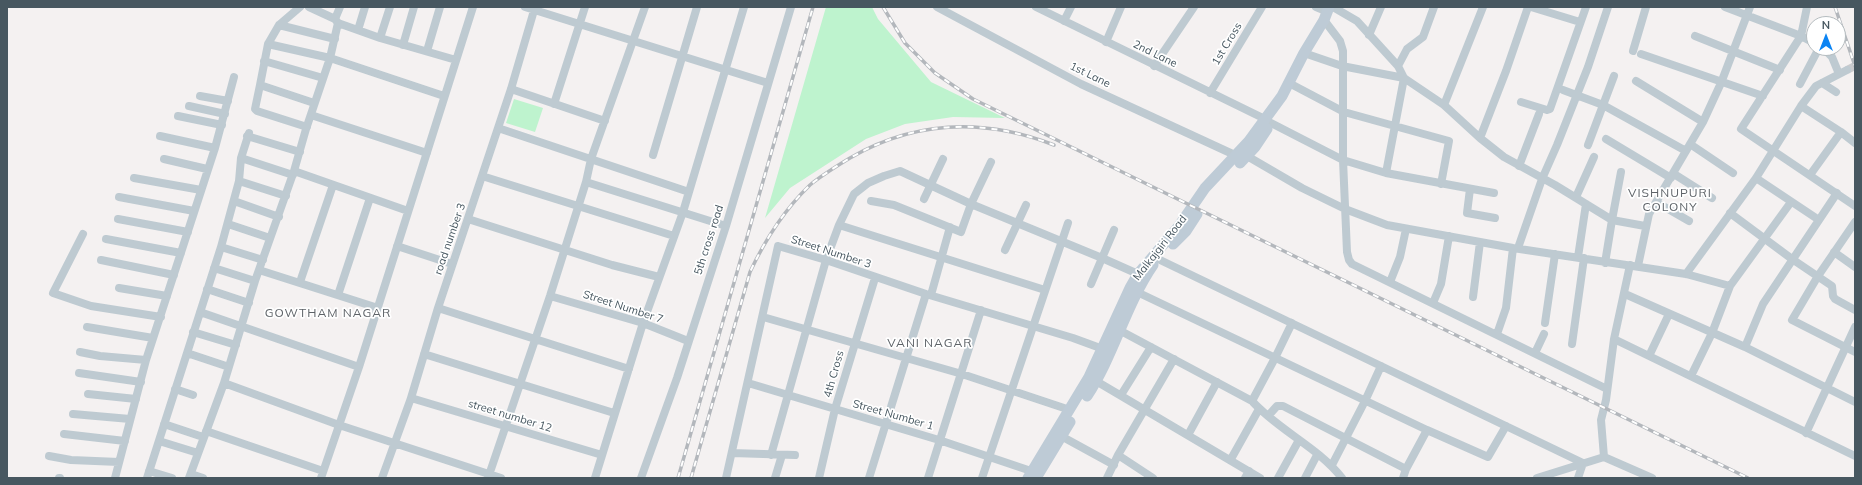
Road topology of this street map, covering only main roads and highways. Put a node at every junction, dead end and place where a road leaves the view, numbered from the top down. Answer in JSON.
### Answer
{"nodes":[{"id":1,"x":1329,"y":11,"type":"edge"},
{"id":2,"x":1242,"y":156,"type":"junction"},
{"id":3,"x":1033,"y":475,"type":"edge"}],
"edges":[{"from":1,"to":2,"type":"main road","name":"Malkajgiri Road"},
{"from":2,"to":3,"type":"main road","name":"Malkajgiri Road"},
{"from":2,"to":3,"type":"main road","name":"Malkajgiri Road"}]}
